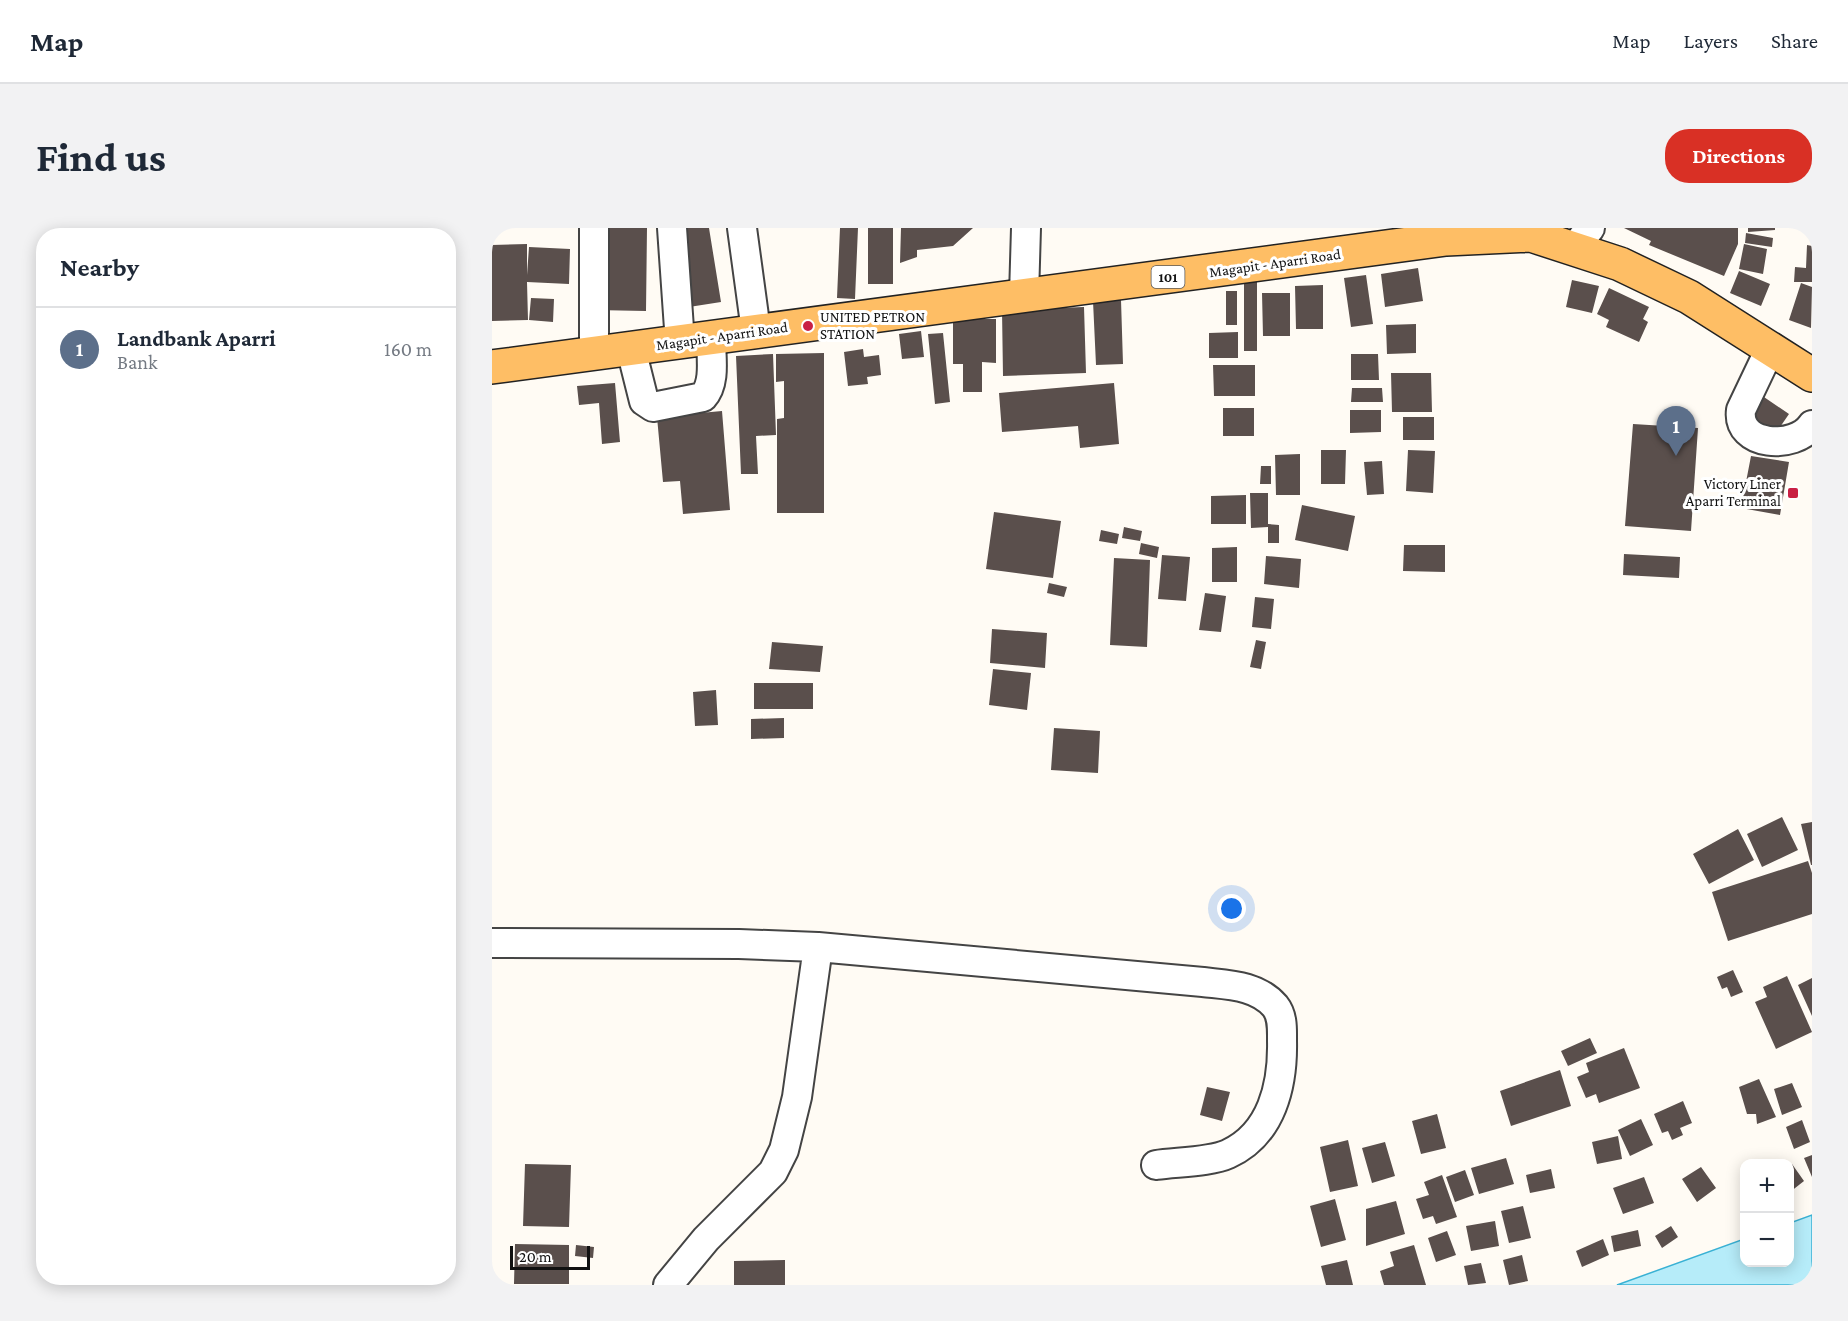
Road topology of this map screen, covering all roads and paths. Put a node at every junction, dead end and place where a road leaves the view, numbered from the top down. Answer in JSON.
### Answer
{"nodes":[{"id":1,"x":594,"y":228,"type":"edge"},
{"id":2,"x":672,"y":228,"type":"edge"},
{"id":3,"x":742,"y":228,"type":"edge"},
{"id":4,"x":1026,"y":228,"type":"edge"},
{"id":5,"x":1530,"y":232,"type":"edge"},
{"id":6,"x":1445,"y":233,"type":"edge"},
{"id":7,"x":1582,"y":238,"type":"edge"},
{"id":8,"x":1366,"y":239,"type":"edge"},
{"id":9,"x":1024,"y":296,"type":"junction"},
{"id":10,"x":756,"y":331,"type":"junction"},
{"id":11,"x":696,"y":341,"type":"junction"},
{"id":12,"x":1771,"y":346,"type":"junction"},
{"id":13,"x":631,"y":349,"type":"junction"},
{"id":14,"x":594,"y":354,"type":"junction"},
{"id":15,"x":492,"y":367,"type":"edge"},
{"id":16,"x":1812,"y":375,"type":"edge"},
{"id":17,"x":1812,"y":425,"type":"edge"},
{"id":18,"x":492,"y":943,"type":"edge"},
{"id":19,"x":818,"y":947,"type":"junction"},
{"id":20,"x":1156,"y":1165,"type":"dead end"},
{"id":21,"x":668,"y":1285,"type":"edge"}],
"edges":[{"from":1,"to":14,"type":"street"},
{"from":2,"to":11,"type":"street"},
{"from":3,"to":10,"type":"street"},
{"from":4,"to":9,"type":"street"},
{"from":5,"to":6,"type":"main road","name":"Magapit - Aparri Road","number":"101"},
{"from":5,"to":7,"type":"main road","name":"Magapit - Aparri Road","number":"101"},
{"from":6,"to":8,"type":"main road","name":"Magapit - Aparri Road","number":"101"},
{"from":7,"to":12,"type":"main road","name":"Magapit - Aparri Road","number":"101"},
{"from":8,"to":9,"type":"main road","name":"Magapit - Aparri Road","number":"101"},
{"from":9,"to":10,"type":"main road","name":"Magapit - Aparri Road","number":"101"},
{"from":10,"to":11,"type":"main road","name":"Magapit - Aparri Road","number":"101"},
{"from":11,"to":13,"type":"main road","name":"Magapit - Aparri Road","number":"101"},
{"from":11,"to":13,"type":"street"},
{"from":12,"to":16,"type":"main road","name":"Magapit - Aparri Road","number":"101"},
{"from":12,"to":17,"type":"street"},
{"from":13,"to":14,"type":"main road","name":"Magapit - Aparri Road","number":"101"},
{"from":14,"to":15,"type":"main road","name":"Magapit - Aparri Road","number":"101"},
{"from":18,"to":19,"type":"street"},
{"from":19,"to":20,"type":"street"},
{"from":19,"to":21,"type":"street"}]}
